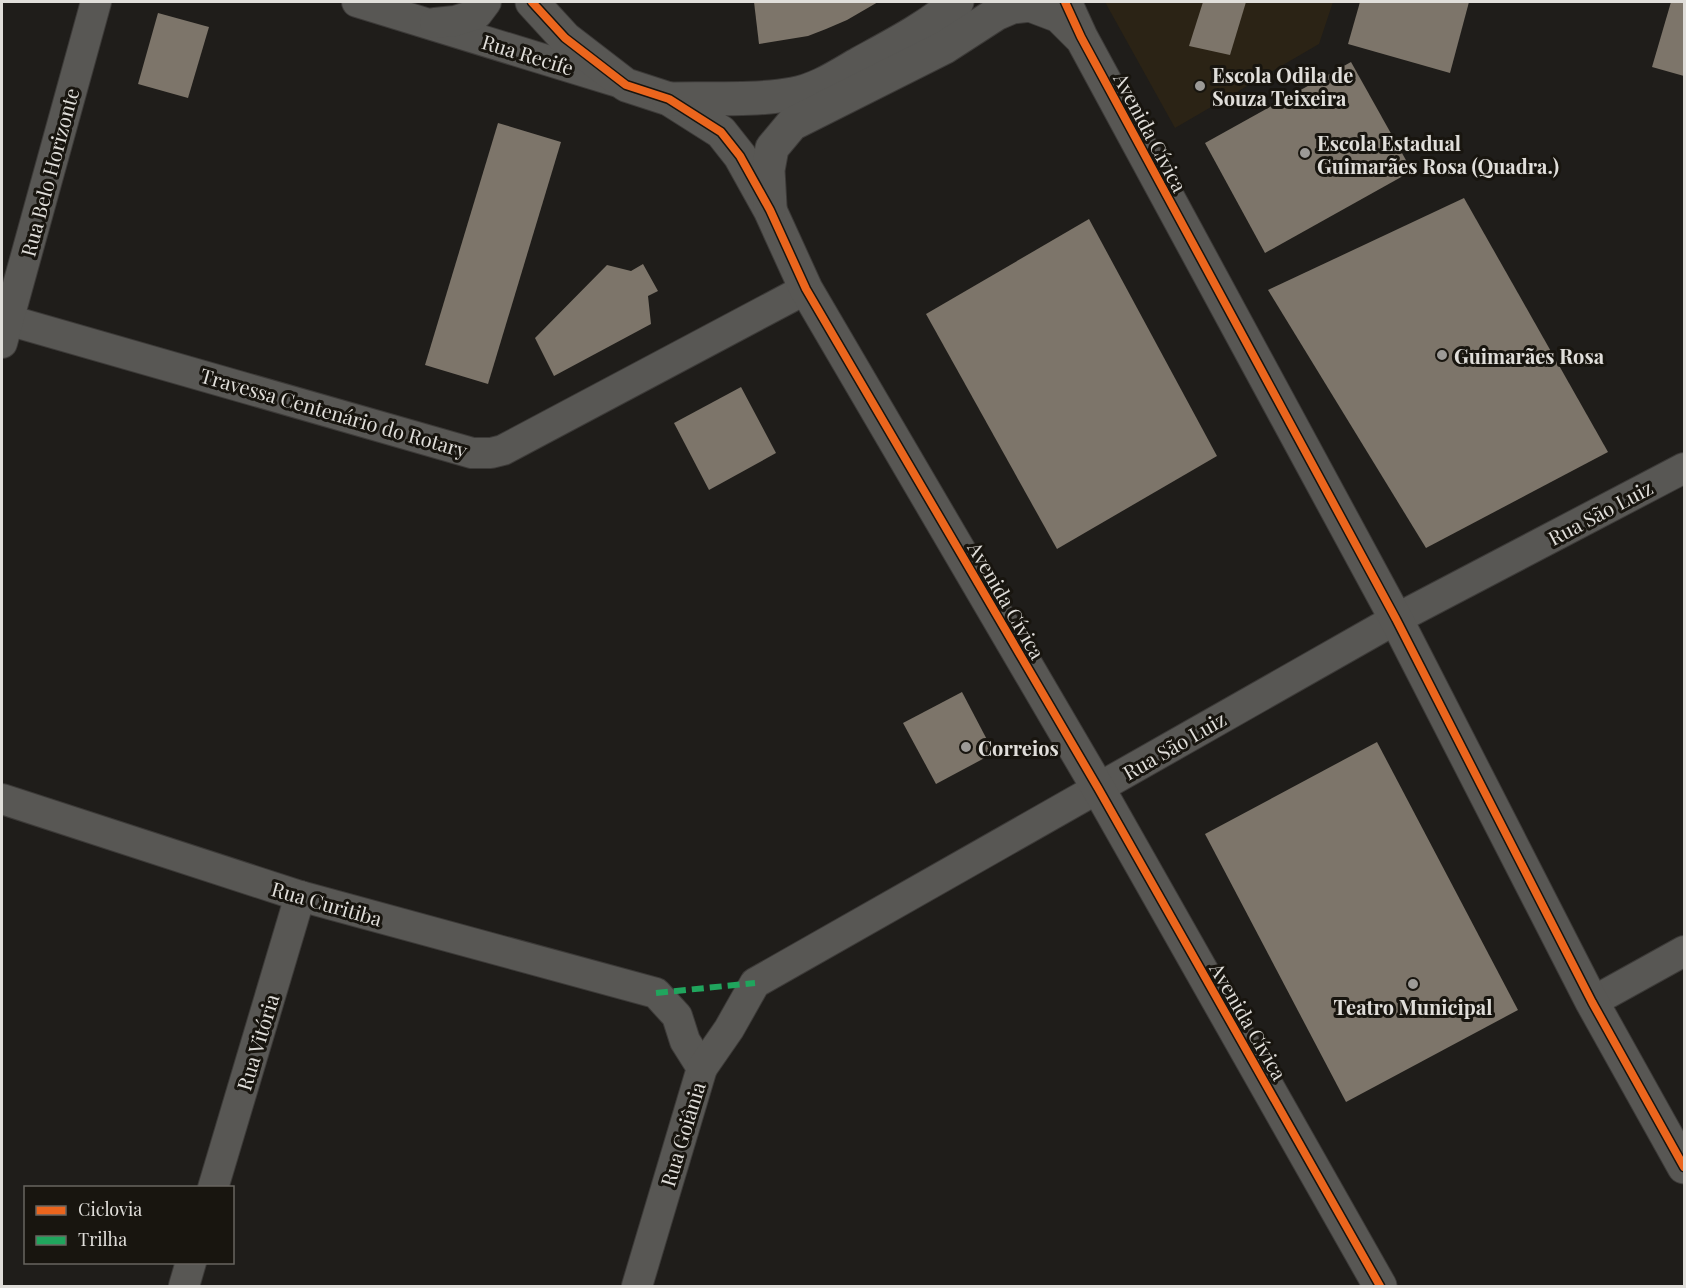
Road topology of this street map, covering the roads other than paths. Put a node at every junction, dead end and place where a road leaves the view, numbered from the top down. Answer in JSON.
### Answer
{"nodes":[{"id":1,"x":96,"y":2,"type":"edge"},
{"id":2,"x":357,"y":2,"type":"edge"},
{"id":3,"x":486,"y":2,"type":"edge"},
{"id":4,"x":532,"y":2,"type":"edge"},
{"id":5,"x":957,"y":2,"type":"edge"},
{"id":6,"x":1065,"y":2,"type":"edge"},
{"id":7,"x":429,"y":24,"type":"junction"},
{"id":8,"x":1081,"y":37,"type":"junction"},
{"id":9,"x":626,"y":85,"type":"junction"},
{"id":10,"x":669,"y":99,"type":"junction"},
{"id":11,"x":770,"y":210,"type":"junction"},
{"id":12,"x":806,"y":290,"type":"junction"},
{"id":13,"x":5,"y":331,"type":"edge"},
{"id":14,"x":1684,"y":468,"type":"edge"},
{"id":15,"x":1396,"y":619,"type":"junction"},
{"id":16,"x":1098,"y":788,"type":"junction"},
{"id":17,"x":2,"y":799,"type":"edge"},
{"id":18,"x":300,"y":896,"type":"junction"},
{"id":19,"x":1684,"y":951,"type":"edge"},
{"id":20,"x":656,"y":993,"type":"joint"},
{"id":21,"x":1592,"y":1002,"type":"junction"},
{"id":22,"x":702,"y":1068,"type":"junction"},
{"id":23,"x":1684,"y":1167,"type":"edge"},
{"id":24,"x":214,"y":1186,"type":"edge"},
{"id":25,"x":191,"y":1264,"type":"edge"},
{"id":26,"x":183,"y":1287,"type":"edge"},
{"id":27,"x":637,"y":1287,"type":"edge"},
{"id":28,"x":1380,"y":1287,"type":"edge"}],
"edges":[{"from":1,"to":13,"type":"street","name":"Rua Belo Horizonte"},
{"from":2,"to":7,"type":"street","name":"Rua Recife"},
{"from":3,"to":7,"type":"street","name":"Rua Recife"},
{"from":4,"to":9,"type":"street","name":"Avenida Cívica"},
{"from":5,"to":10,"type":"street","name":"Avenida Cívica"},
{"from":6,"to":8,"type":"street","name":"Avenida Cívica"},
{"from":7,"to":9,"type":"street","name":"Rua Recife"},
{"from":8,"to":11,"type":"street"},
{"from":8,"to":15,"type":"street","name":"Avenida Cívica"},
{"from":9,"to":10,"type":"street","name":"Avenida Cívica"},
{"from":10,"to":11,"type":"street","name":"Avenida Cívica"},
{"from":11,"to":12,"type":"street","name":"Avenida Cívica"},
{"from":12,"to":13,"type":"street","name":"Travessa Centenário do Rotary"},
{"from":12,"to":16,"type":"street","name":"Avenida Cívica"},
{"from":14,"to":15,"type":"street","name":"Rua São Luiz"},
{"from":15,"to":16,"type":"street","name":"Rua São Luiz"},
{"from":15,"to":21,"type":"street","name":"Avenida Cívica"},
{"from":16,"to":22,"type":"street","name":"Rua São Luiz"},
{"from":16,"to":28,"type":"street","name":"Avenida Cívica"},
{"from":17,"to":18,"type":"street","name":"Rua Curitiba"},
{"from":18,"to":20,"type":"street","name":"Rua Curitiba"},
{"from":18,"to":24,"type":"street","name":"Rua Vitória"},
{"from":19,"to":21,"type":"street"},
{"from":20,"to":22,"type":"street","name":"Rua Goiânia"},
{"from":21,"to":23,"type":"street","name":"Avenida Cívica"},
{"from":22,"to":27,"type":"street","name":"Rua Goiânia"},
{"from":25,"to":26,"type":"street"}]}
